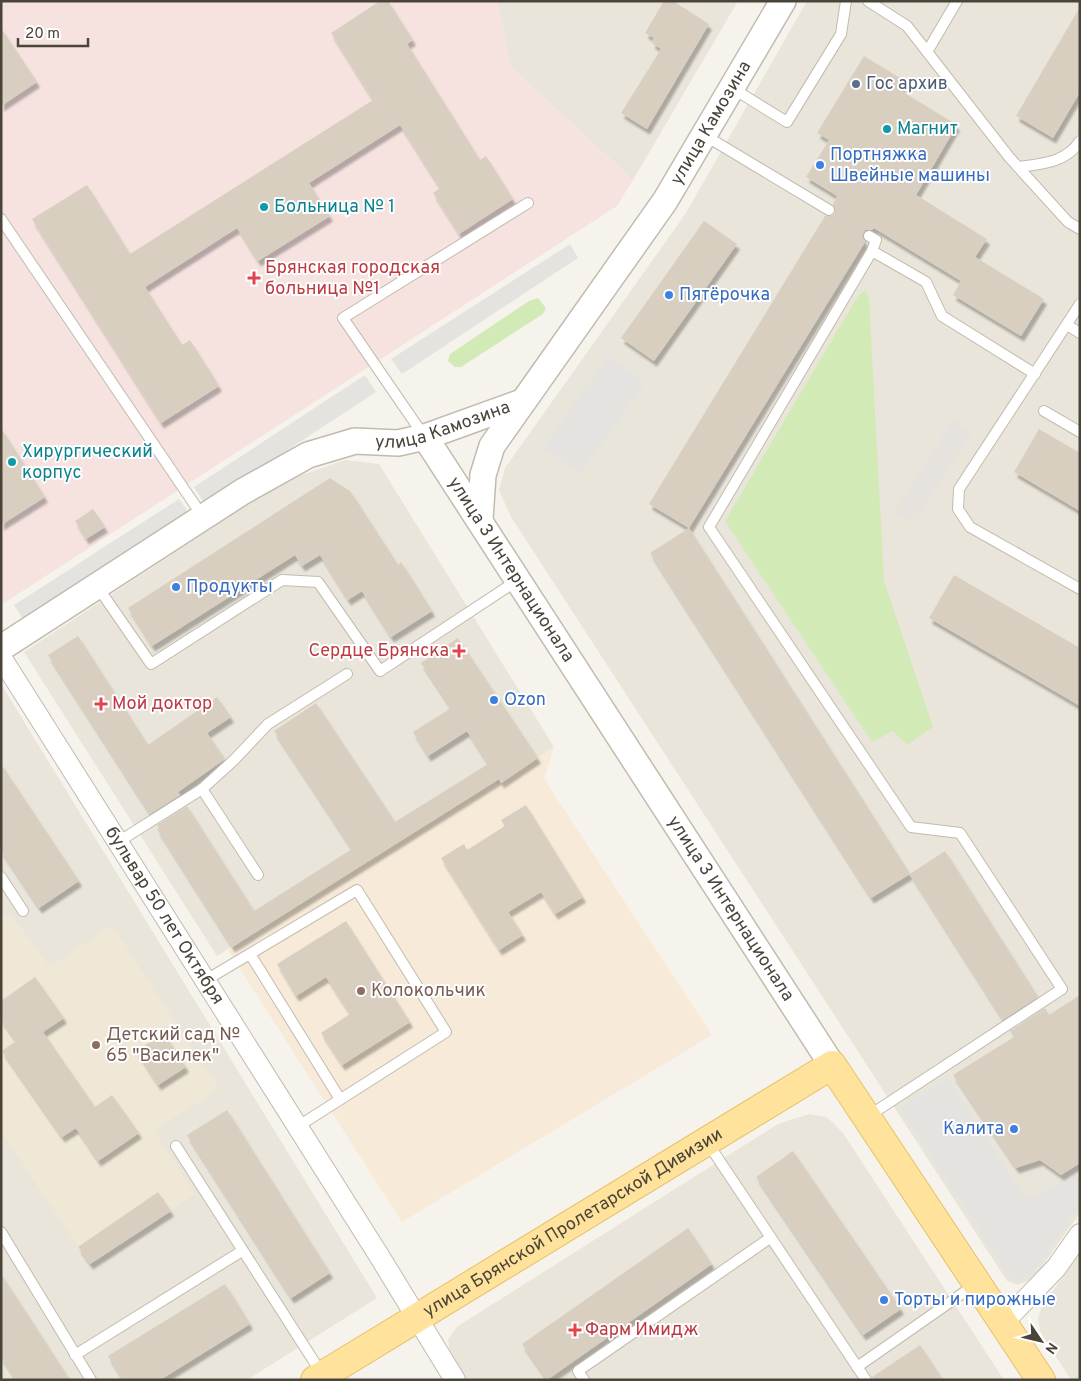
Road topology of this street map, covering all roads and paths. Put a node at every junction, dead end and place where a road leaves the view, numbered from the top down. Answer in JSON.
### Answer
{"nodes":[{"id":1,"x":783,"y":1,"type":"edge"},
{"id":2,"x":846,"y":1,"type":"edge"},
{"id":3,"x":868,"y":1,"type":"edge"},
{"id":4,"x":957,"y":1,"type":"edge"},
{"id":5,"x":927,"y":52,"type":"junction"},
{"id":6,"x":732,"y":88,"type":"junction"},
{"id":7,"x":704,"y":135,"type":"junction"},
{"id":8,"x":1080,"y":142,"type":"edge"},
{"id":9,"x":1018,"y":167,"type":"junction"},
{"id":10,"x":528,"y":202,"type":"dead end"},
{"id":11,"x":829,"y":210,"type":"dead end"},
{"id":12,"x":1,"y":219,"type":"edge"},
{"id":13,"x":1080,"y":229,"type":"edge"},
{"id":14,"x":869,"y":236,"type":"dead end"},
{"id":15,"x":872,"y":251,"type":"junction"},
{"id":16,"x":1080,"y":304,"type":"edge"},
{"id":17,"x":1067,"y":325,"type":"junction"},
{"id":18,"x":1080,"y":333,"type":"edge"},
{"id":19,"x":1035,"y":374,"type":"junction"},
{"id":20,"x":522,"y":402,"type":"junction"},
{"id":21,"x":1044,"y":411,"type":"dead end"},
{"id":22,"x":1080,"y":432,"type":"edge"},
{"id":23,"x":425,"y":437,"type":"junction"},
{"id":24,"x":203,"y":518,"type":"junction"},
{"id":25,"x":480,"y":520,"type":"junction"},
{"id":26,"x":518,"y":579,"type":"junction"},
{"id":27,"x":98,"y":586,"type":"junction"},
{"id":28,"x":1080,"y":589,"type":"edge"},
{"id":29,"x":1,"y":648,"type":"edge"},
{"id":30,"x":1,"y":657,"type":"edge"},
{"id":31,"x":347,"y":674,"type":"dead end"},
{"id":32,"x":202,"y":789,"type":"junction"},
{"id":33,"x":118,"y":842,"type":"junction"},
{"id":34,"x":258,"y":875,"type":"dead end"},
{"id":35,"x":1,"y":877,"type":"edge"},
{"id":36,"x":23,"y":911,"type":"dead end"},
{"id":37,"x":250,"y":954,"type":"junction"},
{"id":38,"x":206,"y":980,"type":"junction"},
{"id":39,"x":832,"y":1065,"type":"junction"},
{"id":40,"x":340,"y":1099,"type":"junction"},
{"id":41,"x":866,"y":1118,"type":"junction"},
{"id":42,"x":297,"y":1126,"type":"junction"},
{"id":43,"x":706,"y":1141,"type":"junction"},
{"id":44,"x":176,"y":1146,"type":"dead end"},
{"id":45,"x":1,"y":1232,"type":"edge"},
{"id":46,"x":1080,"y":1234,"type":"edge"},
{"id":47,"x":770,"y":1238,"type":"junction"},
{"id":48,"x":242,"y":1251,"type":"junction"},
{"id":49,"x":976,"y":1284,"type":"junction"},
{"id":50,"x":417,"y":1318,"type":"junction"},
{"id":51,"x":1003,"y":1323,"type":"junction"},
{"id":52,"x":75,"y":1355,"type":"junction"},
{"id":53,"x":857,"y":1367,"type":"junction"},
{"id":54,"x":319,"y":1377,"type":"edge"},
{"id":55,"x":91,"y":1380,"type":"edge"},
{"id":56,"x":455,"y":1380,"type":"edge"},
{"id":57,"x":584,"y":1380,"type":"edge"},
{"id":58,"x":866,"y":1380,"type":"edge"},
{"id":59,"x":1041,"y":1380,"type":"edge"}],
"edges":[{"from":1,"to":6,"type":"street","name":"улица Камозина"},
{"from":2,"to":6,"type":"lane"},
{"from":3,"to":5,"type":"lane"},
{"from":4,"to":5,"type":"lane"},
{"from":5,"to":9,"type":"lane"},
{"from":6,"to":7,"type":"street","name":"улица Камозина"},
{"from":7,"to":11,"type":"lane"},
{"from":7,"to":20,"type":"street","name":"улица Камозина"},
{"from":8,"to":9,"type":"lane"},
{"from":9,"to":13,"type":"lane"},
{"from":10,"to":23,"type":"lane"},
{"from":12,"to":24,"type":"lane"},
{"from":14,"to":15,"type":"lane"},
{"from":15,"to":19,"type":"lane"},
{"from":15,"to":41,"type":"lane"},
{"from":16,"to":17,"type":"lane"},
{"from":17,"to":18,"type":"lane"},
{"from":17,"to":19,"type":"lane"},
{"from":19,"to":28,"type":"lane"},
{"from":20,"to":23,"type":"street","name":"улица Камозина"},
{"from":20,"to":25,"type":"street"},
{"from":21,"to":22,"type":"lane"},
{"from":23,"to":24,"type":"street","name":"улица Камозина"},
{"from":23,"to":25,"type":"street","name":"улица 3 Интернационала"},
{"from":24,"to":27,"type":"street","name":"улица Камозина"},
{"from":25,"to":26,"type":"street","name":"улица 3 Интернационала"},
{"from":26,"to":27,"type":"lane"},
{"from":26,"to":39,"type":"street","name":"улица 3 Интернационала"},
{"from":27,"to":29,"type":"street","name":"улица Камозина"},
{"from":30,"to":33,"type":"street","name":"бульвар 50 лет Октября"},
{"from":31,"to":32,"type":"lane"},
{"from":32,"to":33,"type":"lane"},
{"from":32,"to":34,"type":"lane"},
{"from":33,"to":38,"type":"street","name":"бульвар 50 лет Октября"},
{"from":35,"to":36,"type":"lane"},
{"from":37,"to":38,"type":"lane"},
{"from":37,"to":40,"type":"lane"},
{"from":37,"to":40,"type":"lane"},
{"from":38,"to":42,"type":"street","name":"бульвар 50 лет Октября"},
{"from":39,"to":41,"type":"main road","name":"улица 3 Интернационала"},
{"from":39,"to":43,"type":"main road","name":"улица Брянской Пролетарской Дивизии"},
{"from":40,"to":42,"type":"lane"},
{"from":41,"to":49,"type":"main road","name":"улица 3 Интернационала"},
{"from":42,"to":50,"type":"street","name":"бульвар 50 лет Октября"},
{"from":43,"to":47,"type":"lane"},
{"from":43,"to":50,"type":"main road","name":"улица Брянской Пролетарской Дивизии"},
{"from":44,"to":48,"type":"lane"},
{"from":45,"to":52,"type":"lane"},
{"from":46,"to":51,"type":"street"},
{"from":47,"to":53,"type":"lane"},
{"from":47,"to":57,"type":"lane"},
{"from":48,"to":52,"type":"lane"},
{"from":48,"to":54,"type":"lane"},
{"from":49,"to":51,"type":"main road","name":"улица 3 Интернационала"},
{"from":49,"to":53,"type":"lane"},
{"from":50,"to":54,"type":"main road","name":"улица Брянской Пролетарской Дивизии"},
{"from":50,"to":56,"type":"street","name":"бульвар 50 лет Октября"},
{"from":51,"to":59,"type":"main road","name":"улица 3 Интернационала"},
{"from":52,"to":55,"type":"lane"},
{"from":53,"to":58,"type":"lane"}]}
